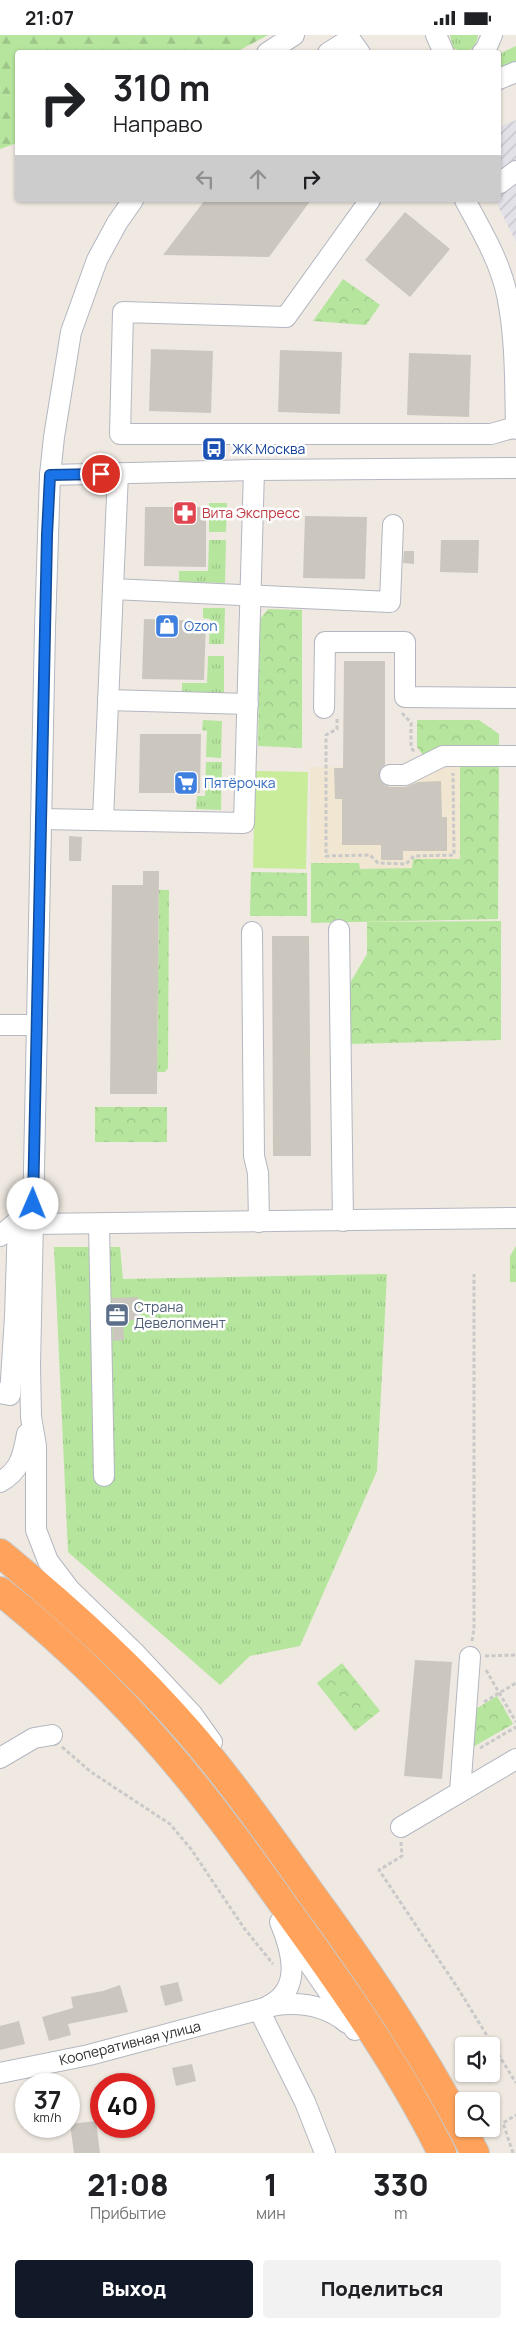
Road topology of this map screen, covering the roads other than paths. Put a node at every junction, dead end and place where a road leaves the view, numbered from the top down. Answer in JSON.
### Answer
{"nodes":[{"id":1,"x":294,"y":35,"type":"edge"},
{"id":2,"x":436,"y":35,"type":"edge"},
{"id":3,"x":492,"y":35,"type":"edge"},
{"id":4,"x":272,"y":50,"type":"edge"},
{"id":5,"x":333,"y":50,"type":"edge"},
{"id":6,"x":358,"y":50,"type":"edge"},
{"id":7,"x":443,"y":50,"type":"edge"},
{"id":8,"x":485,"y":50,"type":"edge"},
{"id":9,"x":516,"y":73,"type":"edge"},
{"id":10,"x":501,"y":78,"type":"edge"},
{"id":11,"x":516,"y":171,"type":"edge"},
{"id":12,"x":501,"y":182,"type":"edge"},
{"id":13,"x":132,"y":202,"type":"edge"},
{"id":14,"x":369,"y":202,"type":"edge"},
{"id":15,"x":466,"y":202,"type":"edge"},
{"id":16,"x":515,"y":342,"type":"edge"},
{"id":17,"x":516,"y":427,"type":"edge"},
{"id":18,"x":516,"y":468,"type":"edge"},
{"id":19,"x":254,"y":470,"type":"junction"},
{"id":20,"x":118,"y":473,"type":"junction"},
{"id":21,"x":50,"y":475,"type":"junction"},
{"id":22,"x":393,"y":525,"type":"dead end"},
{"id":23,"x":113,"y":589,"type":"junction"},
{"id":24,"x":251,"y":597,"type":"junction"},
{"id":25,"x":516,"y":698,"type":"edge"},
{"id":26,"x":108,"y":700,"type":"junction"},
{"id":27,"x":248,"y":704,"type":"junction"},
{"id":28,"x":324,"y":708,"type":"dead end"},
{"id":29,"x":516,"y":746,"type":"edge"},
{"id":30,"x":516,"y":758,"type":"edge"},
{"id":31,"x":390,"y":775,"type":"dead end"},
{"id":32,"x":41,"y":819,"type":"junction"},
{"id":33,"x":103,"y":819,"type":"junction"},
{"id":34,"x":339,"y":930,"type":"dead end"},
{"id":35,"x":252,"y":932,"type":"dead end"},
{"id":36,"x":0,"y":1025,"type":"edge"},
{"id":37,"x":37,"y":1025,"type":"junction"},
{"id":38,"x":516,"y":1218,"type":"edge"},
{"id":39,"x":344,"y":1221,"type":"junction"},
{"id":40,"x":259,"y":1222,"type":"junction"},
{"id":41,"x":99,"y":1224,"type":"junction"},
{"id":42,"x":32,"y":1231,"type":"junction"},
{"id":43,"x":0,"y":1236,"type":"edge"},
{"id":44,"x":8,"y":1255,"type":"edge"},
{"id":45,"x":14,"y":1362,"type":"edge"},
{"id":46,"x":0,"y":1393,"type":"edge"},
{"id":47,"x":31,"y":1417,"type":"junction"},
{"id":48,"x":104,"y":1476,"type":"dead end"},
{"id":49,"x":0,"y":1482,"type":"edge"},
{"id":50,"x":0,"y":1553,"type":"edge"},
{"id":51,"x":9,"y":1598,"type":"edge"},
{"id":52,"x":476,"y":1660,"type":"road end"},
{"id":53,"x":52,"y":1735,"type":"road end"},
{"id":54,"x":0,"y":1758,"type":"edge"},
{"id":55,"x":516,"y":1759,"type":"edge"},
{"id":56,"x":460,"y":1792,"type":"junction"},
{"id":57,"x":245,"y":1802,"type":"junction"},
{"id":58,"x":401,"y":1827,"type":"road end"},
{"id":59,"x":280,"y":1923,"type":"junction"},
{"id":60,"x":259,"y":2010,"type":"junction"},
{"id":61,"x":355,"y":2030,"type":"junction"},
{"id":62,"x":0,"y":2073,"type":"edge"},
{"id":63,"x":326,"y":2153,"type":"edge"},
{"id":64,"x":428,"y":2153,"type":"edge"},
{"id":65,"x":442,"y":2153,"type":"edge"},
{"id":66,"x":475,"y":2153,"type":"edge"}],
"edges":[{"from":1,"to":4,"type":"street"},
{"from":2,"to":7,"type":"street"},
{"from":3,"to":8,"type":"street"},
{"from":5,"to":6,"type":"street"},
{"from":9,"to":10,"type":"street"},
{"from":11,"to":12,"type":"street"},
{"from":13,"to":21,"type":"street"},
{"from":14,"to":17,"type":"street"},
{"from":15,"to":16,"type":"street"},
{"from":16,"to":17,"type":"street"},
{"from":18,"to":19,"type":"street"},
{"from":19,"to":20,"type":"street"},
{"from":19,"to":24,"type":"street"},
{"from":20,"to":21,"type":"street"},
{"from":20,"to":23,"type":"street"},
{"from":21,"to":32,"type":"street"},
{"from":22,"to":24,"type":"street"},
{"from":23,"to":24,"type":"street"},
{"from":23,"to":26,"type":"street"},
{"from":24,"to":27,"type":"street"},
{"from":25,"to":28,"type":"street"},
{"from":26,"to":27,"type":"street"},
{"from":26,"to":33,"type":"street"},
{"from":27,"to":33,"type":"street"},
{"from":29,"to":30,"type":"street"},
{"from":30,"to":31,"type":"street"},
{"from":32,"to":33,"type":"street"},
{"from":32,"to":37,"type":"street"},
{"from":34,"to":39,"type":"street"},
{"from":35,"to":40,"type":"street"},
{"from":36,"to":37,"type":"street"},
{"from":37,"to":42,"type":"street"},
{"from":38,"to":39,"type":"street"},
{"from":39,"to":40,"type":"street"},
{"from":40,"to":41,"type":"street"},
{"from":41,"to":42,"type":"street"},
{"from":41,"to":48,"type":"street"},
{"from":42,"to":44,"type":"street"},
{"from":42,"to":45,"type":"street"},
{"from":43,"to":44,"type":"street"},
{"from":44,"to":45,"type":"street"},
{"from":45,"to":46,"type":"street"},
{"from":45,"to":47,"type":"street"},
{"from":47,"to":49,"type":"street"},
{"from":47,"to":57,"type":"street"},
{"from":50,"to":57,"type":"highway"},
{"from":51,"to":59,"type":"street"},
{"from":51,"to":65,"type":"highway"},
{"from":52,"to":56,"type":"street"},
{"from":53,"to":54,"type":"street"},
{"from":55,"to":56,"type":"street"},
{"from":56,"to":58,"type":"street"},
{"from":57,"to":66,"type":"highway"},
{"from":59,"to":60,"type":"street"},
{"from":59,"to":61,"type":"street"},
{"from":60,"to":61,"type":"street","name":"Кооперативная улица"},
{"from":60,"to":62,"type":"street","name":"Кооперативная улица"},
{"from":60,"to":63,"type":"street"},
{"from":61,"to":64,"type":"street"}]}
